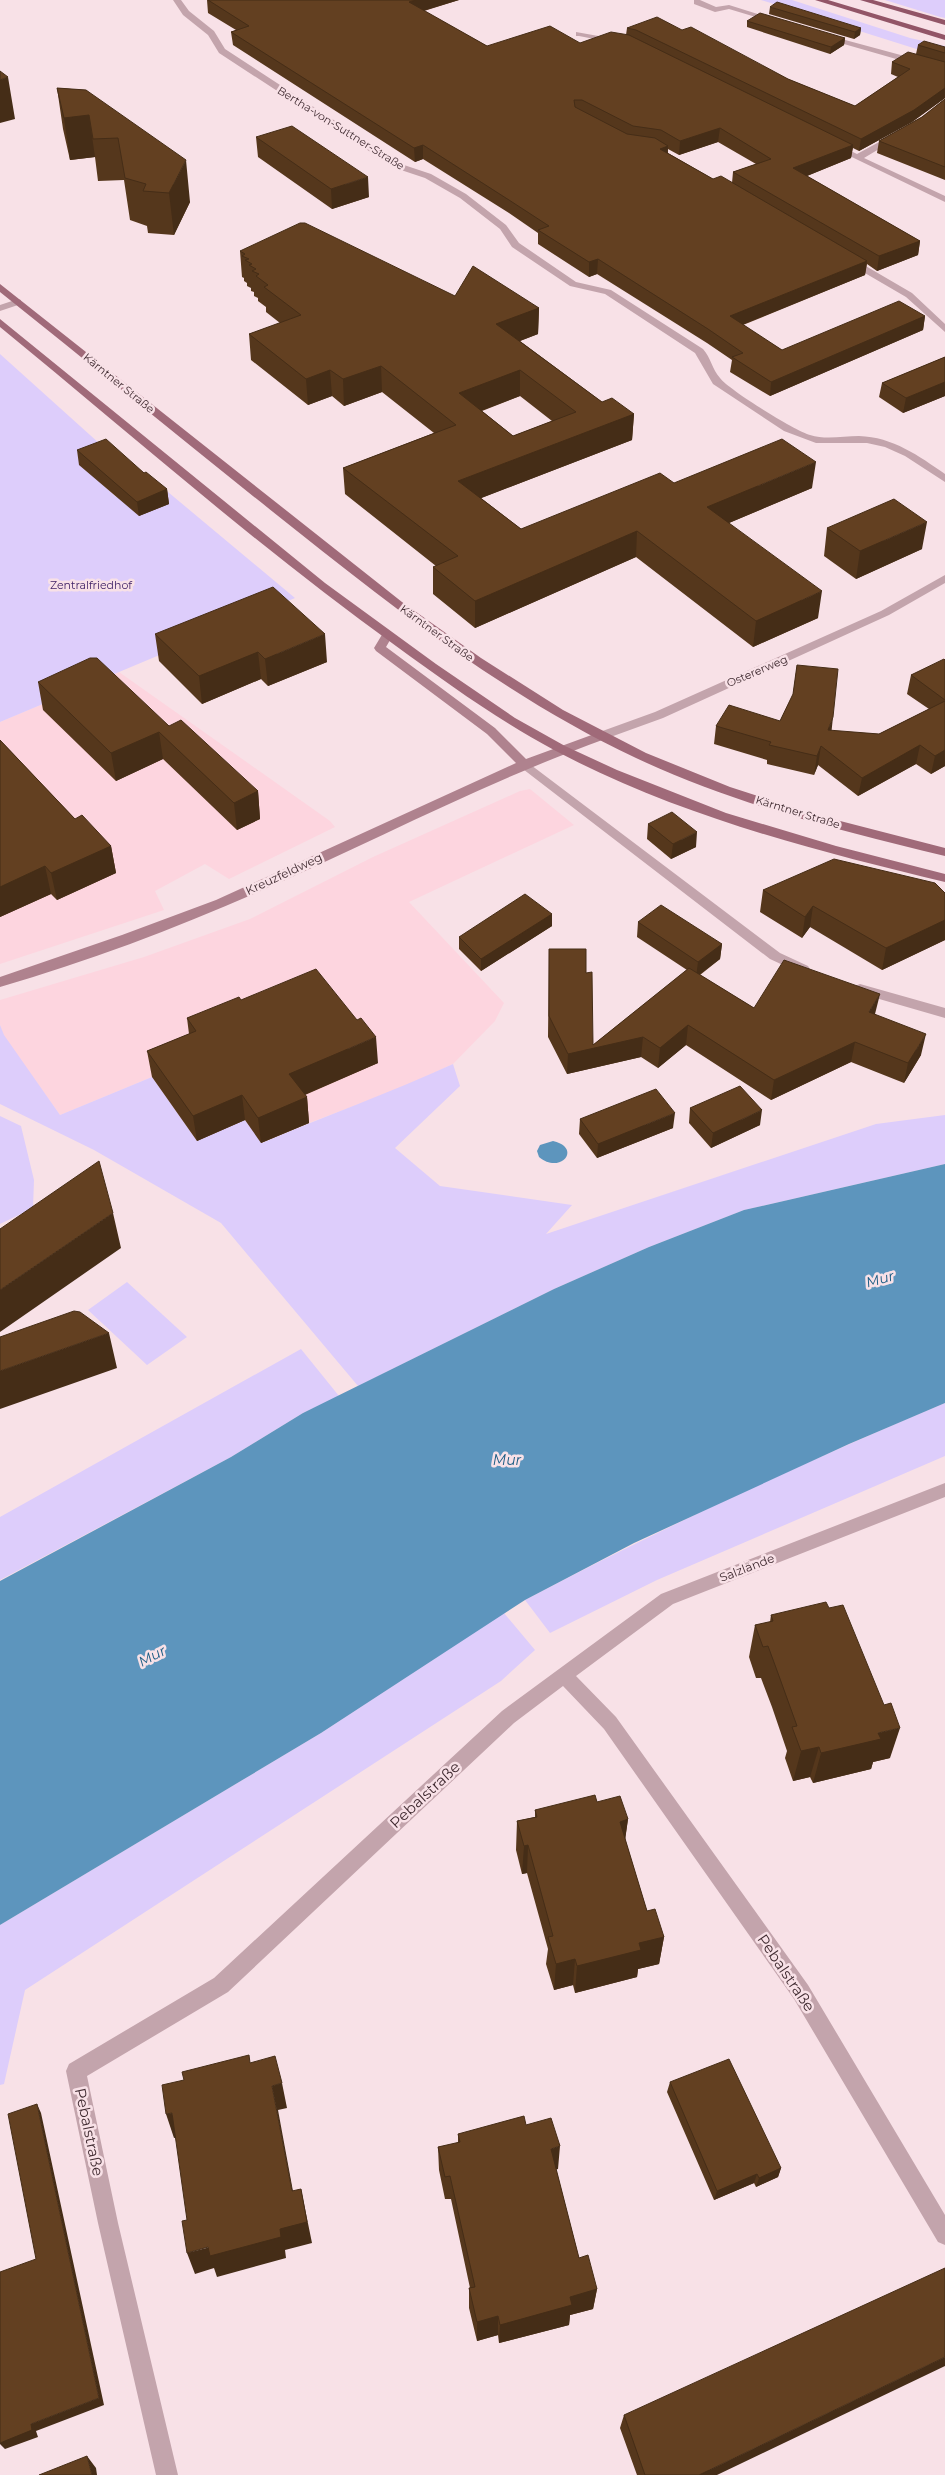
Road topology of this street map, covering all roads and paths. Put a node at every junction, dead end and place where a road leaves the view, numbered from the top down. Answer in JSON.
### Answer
{"nodes":[{"id":1,"x":177,"y":0,"type":"edge"},
{"id":2,"x":819,"y":0,"type":"edge"},
{"id":3,"x":864,"y":0,"type":"edge"},
{"id":4,"x":697,"y":2,"type":"dead end"},
{"id":5,"x":945,"y":23,"type":"edge"},
{"id":6,"x":785,"y":24,"type":"edge"},
{"id":7,"x":814,"y":32,"type":"edge"},
{"id":8,"x":579,"y":34,"type":"dead end"},
{"id":9,"x":945,"y":38,"type":"edge"},
{"id":10,"x":623,"y":43,"type":"edge"},
{"id":11,"x":945,"y":70,"type":"edge"},
{"id":12,"x":908,"y":130,"type":"edge"},
{"id":13,"x":827,"y":143,"type":"edge"},
{"id":14,"x":857,"y":158,"type":"junction"},
{"id":15,"x":945,"y":200,"type":"edge"},
{"id":16,"x":842,"y":256,"type":"edge"},
{"id":17,"x":0,"y":287,"type":"edge"},
{"id":18,"x":18,"y":302,"type":"junction"},
{"id":19,"x":0,"y":308,"type":"edge"},
{"id":20,"x":0,"y":322,"type":"edge"},
{"id":21,"x":945,"y":329,"type":"edge"},
{"id":22,"x":945,"y":479,"type":"edge"},
{"id":23,"x":945,"y":578,"type":"edge"},
{"id":24,"x":387,"y":635,"type":"junction"},
{"id":25,"x":601,"y":736,"type":"junction"},
{"id":26,"x":562,"y":749,"type":"junction"},
{"id":27,"x":523,"y":763,"type":"junction"},
{"id":28,"x":945,"y":852,"type":"edge"},
{"id":29,"x":945,"y":878,"type":"edge"},
{"id":30,"x":815,"y":974,"type":"edge"},
{"id":31,"x":0,"y":982,"type":"edge"},
{"id":32,"x":851,"y":986,"type":"edge"},
{"id":33,"x":945,"y":1013,"type":"edge"},
{"id":34,"x":945,"y":1490,"type":"edge"},
{"id":35,"x":565,"y":1676,"type":"junction"},
{"id":36,"x":945,"y":2235,"type":"edge"},
{"id":37,"x":167,"y":2475,"type":"edge"}],
"edges":[{"from":1,"to":22,"type":"street","name":"Bertha-von-Suttner-Straße"},
{"from":2,"to":9,"type":"highway"},
{"from":3,"to":5,"type":"highway"},
{"from":4,"to":6,"type":"street"},
{"from":7,"to":11,"type":"street"},
{"from":8,"to":10,"type":"street"},
{"from":12,"to":14,"type":"street"},
{"from":13,"to":14,"type":"street"},
{"from":14,"to":15,"type":"street"},
{"from":16,"to":21,"type":"street"},
{"from":17,"to":18,"type":"main road","name":"Kärntner Straße"},
{"from":18,"to":19,"type":"street"},
{"from":18,"to":25,"type":"main road","name":"Kärntner Straße"},
{"from":20,"to":24,"type":"main road"},
{"from":23,"to":25,"type":"street","name":"Ostererweg"},
{"from":24,"to":26,"type":"main road"},
{"from":24,"to":27,"type":"main road"},
{"from":25,"to":26,"type":"main road","name":"Ostererweg"},
{"from":25,"to":28,"type":"main road","name":"Kärntner Straße"},
{"from":26,"to":27,"type":"main road","name":"Kreuzfeldweg"},
{"from":26,"to":29,"type":"main road"},
{"from":27,"to":30,"type":"street"},
{"from":27,"to":31,"type":"main road","name":"Kreuzfeldweg"},
{"from":32,"to":33,"type":"street"},
{"from":34,"to":35,"type":"street","name":"Salzlände"},
{"from":35,"to":36,"type":"street","name":"Pebalstraße"},
{"from":35,"to":37,"type":"street","name":"Pebalstraße"}]}
